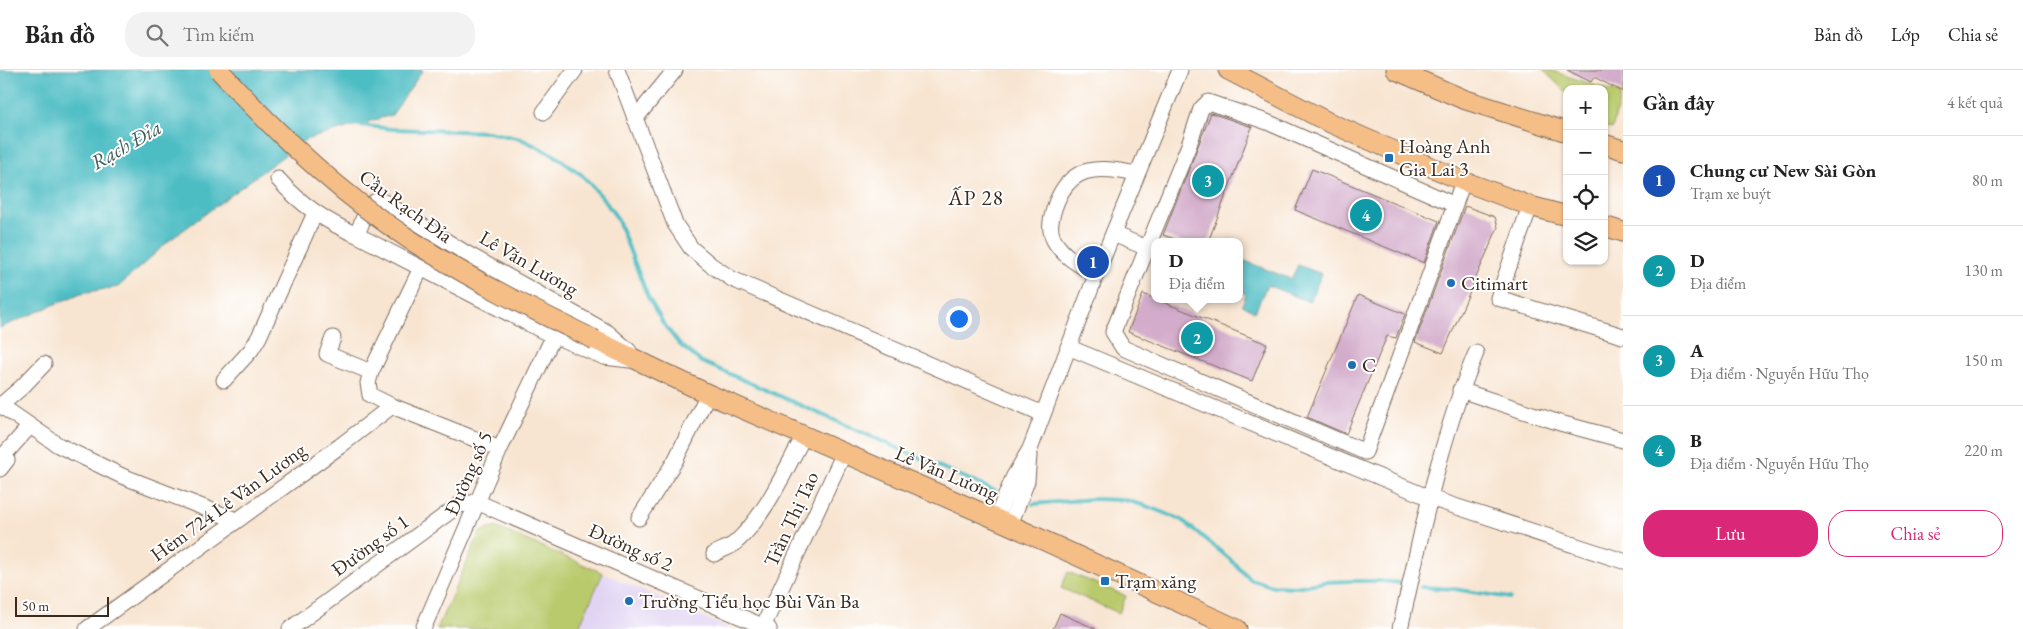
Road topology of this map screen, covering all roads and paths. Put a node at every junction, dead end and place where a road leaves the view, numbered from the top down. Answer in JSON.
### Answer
{"nodes":[{"id":1,"x":219,"y":70,"type":"edge"},
{"id":2,"x":575,"y":70,"type":"edge"},
{"id":3,"x":617,"y":70,"type":"edge"},
{"id":4,"x":675,"y":70,"type":"edge"},
{"id":5,"x":1180,"y":70,"type":"edge"},
{"id":6,"x":1228,"y":70,"type":"edge"},
{"id":7,"x":1396,"y":70,"type":"edge"},
{"id":8,"x":544,"y":112,"type":"dead end"},
{"id":9,"x":635,"y":119,"type":"junction"},
{"id":10,"x":1563,"y":131,"type":"edge"},
{"id":11,"x":1608,"y":145,"type":"edge"},
{"id":12,"x":1623,"y":150,"type":"edge"},
{"id":13,"x":1136,"y":174,"type":"junction"},
{"id":14,"x":278,"y":179,"type":"dead end"},
{"id":15,"x":1463,"y":181,"type":"junction"},
{"id":16,"x":1455,"y":205,"type":"junction"},
{"id":17,"x":1530,"y":206,"type":"junction"},
{"id":18,"x":315,"y":213,"type":"junction"},
{"id":19,"x":1563,"y":215,"type":"edge"},
{"id":20,"x":1608,"y":227,"type":"edge"},
{"id":21,"x":1623,"y":232,"type":"edge"},
{"id":22,"x":1113,"y":234,"type":"junction"},
{"id":23,"x":357,"y":235,"type":"junction"},
{"id":24,"x":1151,"y":238,"type":"edge"},
{"id":25,"x":1151,"y":238,"type":"edge"},
{"id":26,"x":1147,"y":248,"type":"junction"},
{"id":27,"x":421,"y":268,"type":"junction"},
{"id":28,"x":1096,"y":275,"type":"junction"},
{"id":29,"x":554,"y":335,"type":"junction"},
{"id":30,"x":1623,"y":336,"type":"edge"},
{"id":31,"x":333,"y":338,"type":"dead end"},
{"id":32,"x":595,"y":340,"type":"joint"},
{"id":33,"x":1068,"y":347,"type":"junction"},
{"id":34,"x":1476,"y":354,"type":"dead end"},
{"id":35,"x":639,"y":360,"type":"junction"},
{"id":36,"x":44,"y":364,"type":"dead end"},
{"id":37,"x":371,"y":372,"type":"junction"},
{"id":38,"x":224,"y":380,"type":"dead end"},
{"id":39,"x":1460,"y":390,"type":"junction"},
{"id":40,"x":708,"y":394,"type":"junction"},
{"id":41,"x":0,"y":405,"type":"edge"},
{"id":42,"x":392,"y":406,"type":"junction"},
{"id":43,"x":1043,"y":414,"type":"junction"},
{"id":44,"x":30,"y":426,"type":"junction"},
{"id":45,"x":804,"y":436,"type":"junction"},
{"id":46,"x":1623,"y":440,"type":"edge"},
{"id":47,"x":500,"y":449,"type":"junction"},
{"id":48,"x":844,"y":454,"type":"junction"},
{"id":49,"x":0,"y":469,"type":"edge"},
{"id":50,"x":1430,"y":498,"type":"junction"},
{"id":51,"x":477,"y":502,"type":"junction"},
{"id":52,"x":639,"y":518,"type":"dead end"},
{"id":53,"x":236,"y":520,"type":"junction"},
{"id":54,"x":1003,"y":522,"type":"junction"},
{"id":55,"x":714,"y":554,"type":"dead end"},
{"id":56,"x":1623,"y":561,"type":"edge"},
{"id":57,"x":765,"y":628,"type":"edge"},
{"id":58,"x":1234,"y":628,"type":"edge"},
{"id":59,"x":87,"y":629,"type":"edge"},
{"id":60,"x":290,"y":629,"type":"edge"},
{"id":61,"x":423,"y":629,"type":"edge"},
{"id":62,"x":1400,"y":629,"type":"edge"}],
"edges":[{"from":1,"to":32,"type":"main road","name":"Cầu Rạch Đỉa","bridge":true},
{"from":2,"to":8,"type":"street"},
{"from":3,"to":9,"type":"street"},
{"from":4,"to":9,"type":"street"},
{"from":5,"to":13,"type":"street"},
{"from":6,"to":15,"type":"main road"},
{"from":7,"to":10,"type":"main road"},
{"from":9,"to":43,"type":"street"},
{"from":11,"to":12,"type":"main road"},
{"from":13,"to":22,"type":"street"},
{"from":13,"to":28,"type":"street"},
{"from":14,"to":18,"type":"street","name":"Lê Văn Lương"},
{"from":15,"to":16,"type":"street"},
{"from":15,"to":17,"type":"main road"},
{"from":16,"to":25,"type":"street"},
{"from":16,"to":26,"type":"street"},
{"from":17,"to":19,"type":"main road"},
{"from":17,"to":30,"type":"street"},
{"from":18,"to":23,"type":"street","name":"Lê Văn Lương"},
{"from":18,"to":38,"type":"street"},
{"from":20,"to":21,"type":"main road"},
{"from":22,"to":26,"type":"street"},
{"from":22,"to":28,"type":"street"},
{"from":23,"to":27,"type":"street","name":"Lê Văn Lương"},
{"from":23,"to":35,"type":"street","name":"Lê Văn Lương"},
{"from":24,"to":26,"type":"street"},
{"from":27,"to":29,"type":"street","name":"Lê Văn Lương"},
{"from":27,"to":37,"type":"street"},
{"from":28,"to":33,"type":"street"},
{"from":29,"to":35,"type":"street","name":"Lê Văn Lương"},
{"from":29,"to":47,"type":"street","name":"Đường số 5"},
{"from":31,"to":37,"type":"street"},
{"from":32,"to":35,"type":"main road","name":"Lê Văn Lương"},
{"from":33,"to":43,"type":"street"},
{"from":33,"to":50,"type":"street"},
{"from":34,"to":39,"type":"street"},
{"from":35,"to":40,"type":"main road","name":"Lê Văn Lương"},
{"from":36,"to":41,"type":"street"},
{"from":37,"to":42,"type":"street"},
{"from":39,"to":46,"type":"street"},
{"from":39,"to":50,"type":"street"},
{"from":40,"to":45,"type":"main road","name":"Lê Văn Lương"},
{"from":40,"to":52,"type":"street"},
{"from":41,"to":44,"type":"street"},
{"from":42,"to":47,"type":"street"},
{"from":42,"to":53,"type":"street","name":"Hẻm 724 Lê Văn Lương"},
{"from":43,"to":54,"type":"street"},
{"from":44,"to":49,"type":"street"},
{"from":44,"to":53,"type":"street"},
{"from":45,"to":48,"type":"main road","name":"Lê Văn Lương"},
{"from":45,"to":55,"type":"street"},
{"from":47,"to":51,"type":"street","name":"Đường số 5"},
{"from":48,"to":54,"type":"main road","name":"Lê Văn Lương"},
{"from":48,"to":57,"type":"street","name":"Trần Thị Tao"},
{"from":50,"to":56,"type":"street"},
{"from":50,"to":62,"type":"street"},
{"from":51,"to":57,"type":"street","name":"Đường số 2"},
{"from":51,"to":60,"type":"street","name":"Đường số 1"},
{"from":51,"to":61,"type":"street","name":"Đường số 5"},
{"from":53,"to":59,"type":"street","name":"Hẻm 724 Lê Văn Lương"},
{"from":54,"to":58,"type":"main road","name":"Lê Văn Lương"}]}
